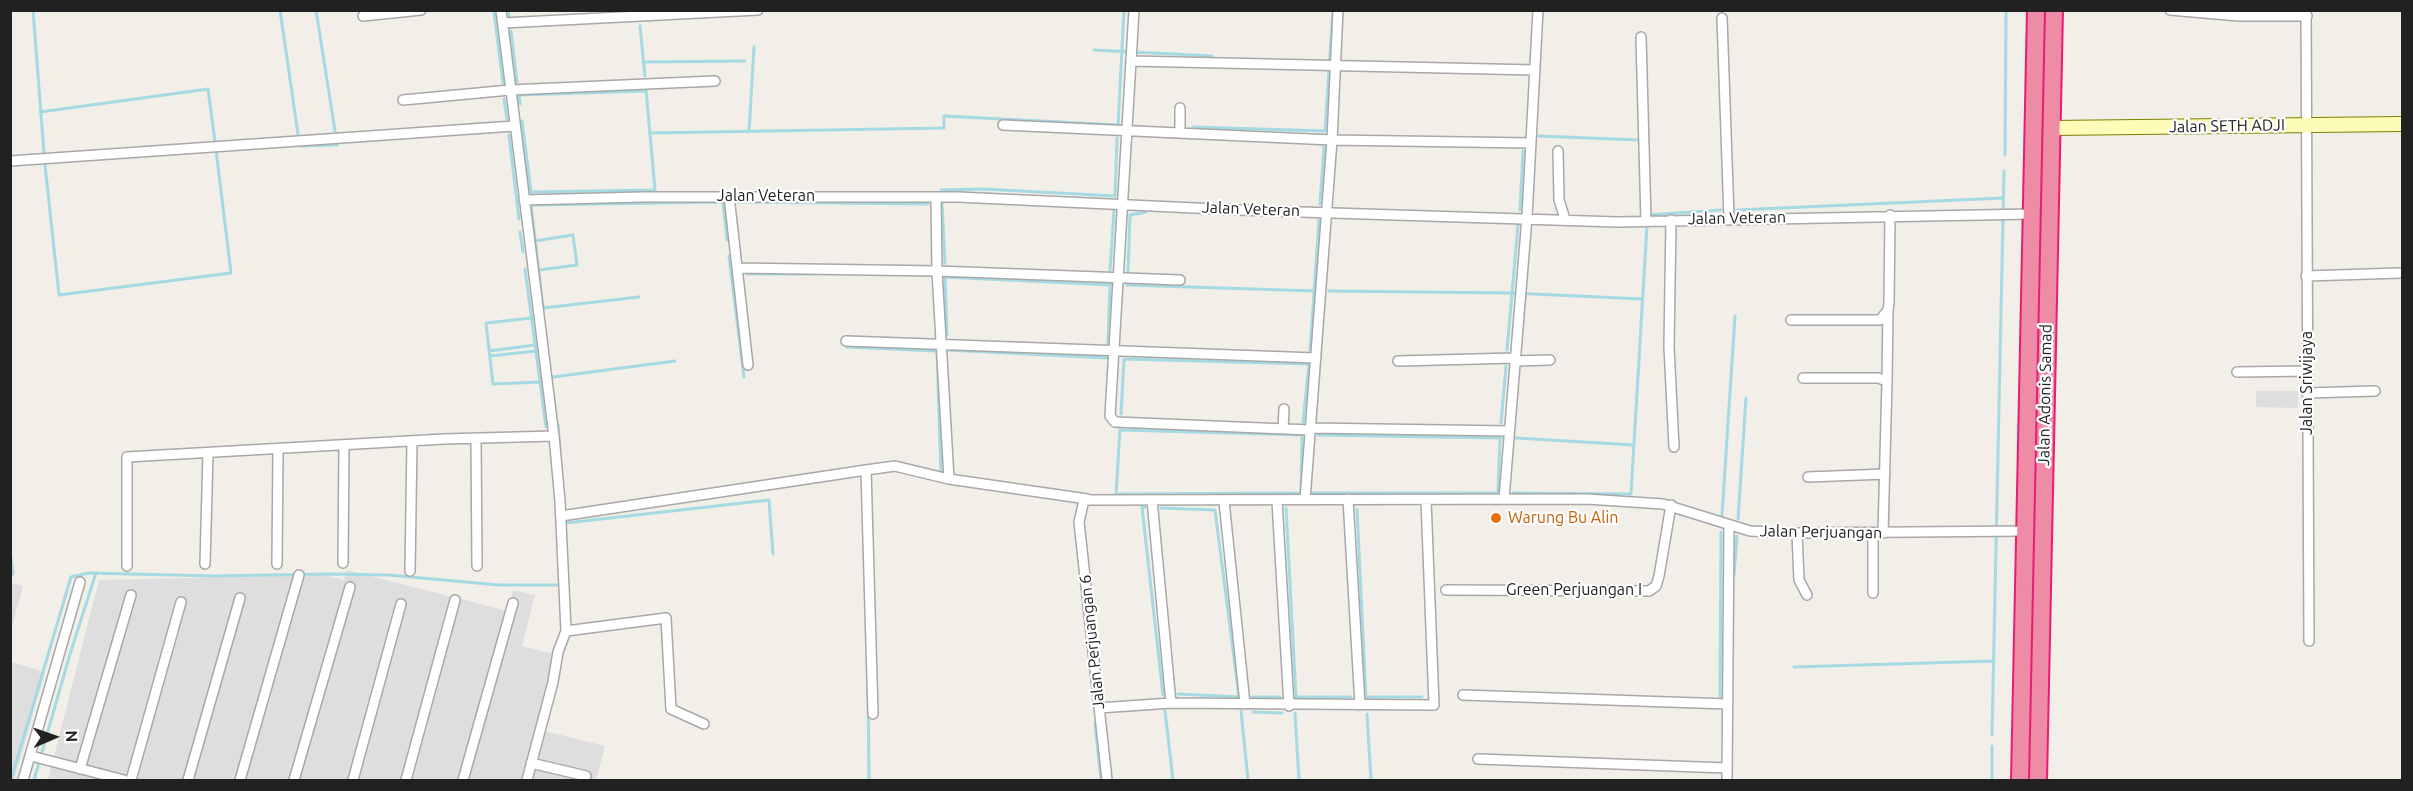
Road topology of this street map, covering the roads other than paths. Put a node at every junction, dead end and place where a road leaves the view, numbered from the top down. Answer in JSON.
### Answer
{"nodes":[{"id":1,"x":421,"y":10,"type":"edge"},
{"id":2,"x":501,"y":10,"type":"edge"},
{"id":3,"x":758,"y":10,"type":"edge"},
{"id":4,"x":1134,"y":10,"type":"edge"},
{"id":5,"x":1338,"y":10,"type":"edge"},
{"id":6,"x":1538,"y":10,"type":"edge"},
{"id":7,"x":2036,"y":10,"type":"edge"},
{"id":8,"x":2054,"y":10,"type":"edge"},
{"id":9,"x":2170,"y":10,"type":"edge"},
{"id":10,"x":2239,"y":13,"type":"edge"},
{"id":11,"x":2306,"y":13,"type":"edge"},
{"id":12,"x":363,"y":16,"type":"dead end"},
{"id":13,"x":1722,"y":18,"type":"dead end"},
{"id":14,"x":502,"y":23,"type":"junction"},
{"id":15,"x":1641,"y":37,"type":"dead end"},
{"id":16,"x":1132,"y":61,"type":"junction"},
{"id":17,"x":1336,"y":66,"type":"junction"},
{"id":18,"x":1535,"y":70,"type":"junction"},
{"id":19,"x":716,"y":81,"type":"dead end"},
{"id":20,"x":510,"y":90,"type":"junction"},
{"id":21,"x":403,"y":100,"type":"dead end"},
{"id":22,"x":1179,"y":108,"type":"dead end"},
{"id":23,"x":2403,"y":124,"type":"edge"},
{"id":24,"x":1003,"y":125,"type":"dead end"},
{"id":25,"x":2305,"y":125,"type":"junction"},
{"id":26,"x":514,"y":126,"type":"junction"},
{"id":27,"x":2051,"y":128,"type":"junction"},
{"id":28,"x":1126,"y":131,"type":"junction"},
{"id":29,"x":1180,"y":132,"type":"junction"},
{"id":30,"x":1332,"y":140,"type":"junction"},
{"id":31,"x":1531,"y":142,"type":"junction"},
{"id":32,"x":1558,"y":151,"type":"dead end"},
{"id":33,"x":10,"y":161,"type":"edge"},
{"id":34,"x":729,"y":196,"type":"junction"},
{"id":35,"x":936,"y":197,"type":"junction"},
{"id":36,"x":524,"y":200,"type":"junction"},
{"id":37,"x":1123,"y":204,"type":"junction"},
{"id":38,"x":1327,"y":212,"type":"junction"},
{"id":39,"x":2031,"y":214,"type":"junction"},
{"id":40,"x":1890,"y":215,"type":"junction"},
{"id":41,"x":1527,"y":217,"type":"junction"},
{"id":42,"x":1730,"y":218,"type":"junction"},
{"id":43,"x":1565,"y":219,"type":"junction"},
{"id":44,"x":1671,"y":220,"type":"junction"},
{"id":45,"x":1646,"y":221,"type":"junction"},
{"id":46,"x":738,"y":268,"type":"junction"},
{"id":47,"x":937,"y":271,"type":"junction"},
{"id":48,"x":2400,"y":273,"type":"dead end"},
{"id":49,"x":2306,"y":276,"type":"junction"},
{"id":50,"x":1119,"y":279,"type":"junction"},
{"id":51,"x":2039,"y":279,"type":"junction"},
{"id":52,"x":1180,"y":280,"type":"dead end"},
{"id":53,"x":1888,"y":310,"type":"junction"},
{"id":54,"x":1791,"y":320,"type":"dead end"},
{"id":55,"x":846,"y":341,"type":"dead end"},
{"id":56,"x":941,"y":343,"type":"junction"},
{"id":57,"x":1115,"y":351,"type":"junction"},
{"id":58,"x":1316,"y":358,"type":"junction"},
{"id":59,"x":1514,"y":360,"type":"junction"},
{"id":60,"x":1550,"y":360,"type":"dead end"},
{"id":61,"x":1398,"y":361,"type":"dead end"},
{"id":62,"x":748,"y":365,"type":"dead end"},
{"id":63,"x":2307,"y":371,"type":"junction"},
{"id":64,"x":2237,"y":372,"type":"dead end"},
{"id":65,"x":1803,"y":378,"type":"dead end"},
{"id":66,"x":1887,"y":381,"type":"junction"},
{"id":67,"x":2375,"y":390,"type":"dead end"},
{"id":68,"x":2307,"y":393,"type":"junction"},
{"id":69,"x":1284,"y":409,"type":"dead end"},
{"id":70,"x":1283,"y":429,"type":"junction"},
{"id":71,"x":1310,"y":429,"type":"junction"},
{"id":72,"x":1509,"y":431,"type":"junction"},
{"id":73,"x":554,"y":436,"type":"junction"},
{"id":74,"x":476,"y":439,"type":"junction"},
{"id":75,"x":412,"y":441,"type":"junction"},
{"id":76,"x":344,"y":445,"type":"junction"},
{"id":77,"x":1674,"y":447,"type":"dead end"},
{"id":78,"x":278,"y":449,"type":"junction"},
{"id":79,"x":208,"y":453,"type":"junction"},
{"id":80,"x":866,"y":470,"type":"junction"},
{"id":81,"x":1885,"y":474,"type":"junction"},
{"id":82,"x":1808,"y":477,"type":"dead end"},
{"id":83,"x":949,"y":479,"type":"junction"},
{"id":84,"x":1348,"y":499,"type":"junction"},
{"id":85,"x":1504,"y":499,"type":"junction"},
{"id":86,"x":1152,"y":500,"type":"junction"},
{"id":87,"x":1305,"y":500,"type":"junction"},
{"id":88,"x":1426,"y":500,"type":"junction"},
{"id":89,"x":1085,"y":501,"type":"junction"},
{"id":90,"x":1224,"y":501,"type":"junction"},
{"id":91,"x":1277,"y":501,"type":"junction"},
{"id":92,"x":1671,"y":506,"type":"junction"},
{"id":93,"x":561,"y":516,"type":"junction"},
{"id":94,"x":1729,"y":526,"type":"junction"},
{"id":95,"x":2025,"y":531,"type":"junction"},
{"id":96,"x":1797,"y":533,"type":"junction"},
{"id":97,"x":1878,"y":533,"type":"junction"},
{"id":98,"x":344,"y":563,"type":"dead end"},
{"id":99,"x":205,"y":564,"type":"dead end"},
{"id":100,"x":277,"y":564,"type":"dead end"},
{"id":101,"x":127,"y":566,"type":"dead end"},
{"id":102,"x":477,"y":566,"type":"dead end"},
{"id":103,"x":410,"y":571,"type":"dead end"},
{"id":104,"x":299,"y":575,"type":"dead end"},
{"id":105,"x":80,"y":582,"type":"dead end"},
{"id":106,"x":350,"y":587,"type":"dead end"},
{"id":107,"x":1446,"y":590,"type":"dead end"},
{"id":108,"x":1873,"y":593,"type":"dead end"},
{"id":109,"x":131,"y":595,"type":"dead end"},
{"id":110,"x":1807,"y":595,"type":"dead end"},
{"id":111,"x":240,"y":598,"type":"dead end"},
{"id":112,"x":455,"y":600,"type":"dead end"},
{"id":113,"x":181,"y":602,"type":"dead end"},
{"id":114,"x":513,"y":603,"type":"dead end"},
{"id":115,"x":400,"y":604,"type":"dead end"},
{"id":116,"x":566,"y":631,"type":"junction"},
{"id":117,"x":2309,"y":641,"type":"dead end"},
{"id":118,"x":1463,"y":695,"type":"dead end"},
{"id":119,"x":1171,"y":703,"type":"junction"},
{"id":120,"x":1245,"y":704,"type":"junction"},
{"id":121,"x":1728,"y":704,"type":"junction"},
{"id":122,"x":1360,"y":705,"type":"junction"},
{"id":123,"x":1289,"y":706,"type":"junction"},
{"id":124,"x":1099,"y":708,"type":"junction"},
{"id":125,"x":873,"y":714,"type":"dead end"},
{"id":126,"x":704,"y":724,"type":"dead end"},
{"id":127,"x":2039,"y":741,"type":"junction"},
{"id":128,"x":2021,"y":742,"type":"junction"},
{"id":129,"x":38,"y":758,"type":"junction"},
{"id":130,"x":1478,"y":759,"type":"dead end"},
{"id":131,"x":531,"y":763,"type":"junction"},
{"id":132,"x":1727,"y":768,"type":"junction"},
{"id":133,"x":80,"y":769,"type":"junction"},
{"id":134,"x":586,"y":776,"type":"dead end"},
{"id":135,"x":23,"y":780,"type":"edge"},
{"id":136,"x":124,"y":780,"type":"edge"},
{"id":137,"x":131,"y":780,"type":"edge"},
{"id":138,"x":188,"y":780,"type":"edge"},
{"id":139,"x":240,"y":780,"type":"edge"},
{"id":140,"x":294,"y":780,"type":"edge"},
{"id":141,"x":353,"y":780,"type":"edge"},
{"id":142,"x":406,"y":780,"type":"edge"},
{"id":143,"x":463,"y":780,"type":"edge"},
{"id":144,"x":527,"y":780,"type":"edge"},
{"id":145,"x":1107,"y":780,"type":"edge"},
{"id":146,"x":1727,"y":780,"type":"edge"},
{"id":147,"x":2020,"y":780,"type":"edge"},
{"id":148,"x":2038,"y":780,"type":"edge"}],
"edges":[{"from":1,"to":12,"type":"street"},
{"from":2,"to":14,"type":"street"},
{"from":3,"to":14,"type":"street"},
{"from":4,"to":16,"type":"street"},
{"from":5,"to":17,"type":"street"},
{"from":6,"to":18,"type":"street"},
{"from":7,"to":39,"type":"highway"},
{"from":8,"to":27,"type":"highway","name":"Jalan Adonis Samad"},
{"from":9,"to":10,"type":"street"},
{"from":10,"to":11,"type":"street"},
{"from":11,"to":25,"type":"street","name":"Jalan Sriwijaya"},
{"from":13,"to":42,"type":"street"},
{"from":14,"to":20,"type":"street"},
{"from":15,"to":45,"type":"street"},
{"from":16,"to":17,"type":"street"},
{"from":16,"to":28,"type":"street"},
{"from":17,"to":18,"type":"street"},
{"from":17,"to":30,"type":"street"},
{"from":18,"to":31,"type":"street"},
{"from":19,"to":20,"type":"street"},
{"from":20,"to":21,"type":"street"},
{"from":20,"to":26,"type":"street"},
{"from":22,"to":29,"type":"street"},
{"from":23,"to":25,"type":"street","name":"Jalan SETH ADJI"},
{"from":24,"to":28,"type":"street"},
{"from":25,"to":27,"type":"street","name":"Jalan SETH ADJI"},
{"from":25,"to":49,"type":"street","name":"Jalan Sriwijaya"},
{"from":26,"to":33,"type":"street"},
{"from":26,"to":36,"type":"street"},
{"from":27,"to":51,"type":"highway","name":"Jalan Adonis Samad"},
{"from":28,"to":29,"type":"street"},
{"from":28,"to":37,"type":"street"},
{"from":29,"to":30,"type":"street"},
{"from":30,"to":31,"type":"street"},
{"from":30,"to":38,"type":"street"},
{"from":31,"to":41,"type":"street"},
{"from":32,"to":43,"type":"street"},
{"from":34,"to":35,"type":"street","name":"Jalan Veteran"},
{"from":34,"to":36,"type":"street","name":"Jalan Veteran"},
{"from":34,"to":46,"type":"street"},
{"from":35,"to":37,"type":"street","name":"Jalan Veteran"},
{"from":35,"to":47,"type":"street"},
{"from":36,"to":73,"type":"street"},
{"from":37,"to":38,"type":"street","name":"Jalan Veteran"},
{"from":37,"to":50,"type":"street"},
{"from":38,"to":41,"type":"street","name":"Jalan Veteran"},
{"from":38,"to":58,"type":"street"},
{"from":39,"to":40,"type":"street","name":"Jalan Veteran"},
{"from":39,"to":51,"type":"highway"},
{"from":40,"to":42,"type":"street","name":"Jalan Veteran"},
{"from":40,"to":53,"type":"street"},
{"from":41,"to":43,"type":"street","name":"Jalan Veteran"},
{"from":41,"to":59,"type":"street"},
{"from":42,"to":44,"type":"street","name":"Jalan Veteran"},
{"from":43,"to":45,"type":"street","name":"Jalan Veteran"},
{"from":44,"to":45,"type":"street","name":"Jalan Veteran"},
{"from":44,"to":77,"type":"street"},
{"from":46,"to":47,"type":"street"},
{"from":46,"to":62,"type":"street"},
{"from":47,"to":50,"type":"street"},
{"from":47,"to":56,"type":"street"},
{"from":48,"to":49,"type":"street"},
{"from":49,"to":63,"type":"street","name":"Jalan Sriwijaya"},
{"from":50,"to":52,"type":"street"},
{"from":50,"to":57,"type":"street"},
{"from":51,"to":95,"type":"highway"},
{"from":51,"to":127,"type":"highway","name":"Jalan Adonis Samad"},
{"from":53,"to":54,"type":"street"},
{"from":53,"to":66,"type":"street"},
{"from":55,"to":56,"type":"street"},
{"from":56,"to":57,"type":"street"},
{"from":56,"to":83,"type":"street"},
{"from":57,"to":58,"type":"street"},
{"from":57,"to":70,"type":"street"},
{"from":58,"to":71,"type":"street"},
{"from":59,"to":60,"type":"street"},
{"from":59,"to":61,"type":"street"},
{"from":59,"to":72,"type":"street"},
{"from":63,"to":64,"type":"street"},
{"from":63,"to":68,"type":"street","name":"Jalan Sriwijaya"},
{"from":65,"to":66,"type":"street"},
{"from":66,"to":81,"type":"street"},
{"from":67,"to":68,"type":"street"},
{"from":68,"to":117,"type":"street","name":"Jalan Sriwijaya"},
{"from":69,"to":70,"type":"street"},
{"from":70,"to":71,"type":"street"},
{"from":71,"to":72,"type":"street"},
{"from":71,"to":87,"type":"street"},
{"from":72,"to":85,"type":"street"},
{"from":73,"to":74,"type":"street"},
{"from":73,"to":93,"type":"street"},
{"from":74,"to":75,"type":"street"},
{"from":74,"to":102,"type":"street"},
{"from":75,"to":76,"type":"street"},
{"from":75,"to":103,"type":"street"},
{"from":76,"to":78,"type":"street"},
{"from":76,"to":98,"type":"street"},
{"from":78,"to":79,"type":"street"},
{"from":78,"to":100,"type":"street"},
{"from":79,"to":99,"type":"street"},
{"from":79,"to":101,"type":"street"},
{"from":80,"to":83,"type":"street","name":"Jalan Perjuangan"},
{"from":80,"to":93,"type":"street","name":"Jalan Perjuangan"},
{"from":80,"to":125,"type":"street"},
{"from":81,"to":82,"type":"street"},
{"from":81,"to":97,"type":"street"},
{"from":83,"to":89,"type":"street","name":"Jalan Perjuangan"},
{"from":84,"to":87,"type":"street","name":"Jalan Perjuangan"},
{"from":84,"to":88,"type":"street","name":"Jalan Perjuangan"},
{"from":84,"to":122,"type":"street"},
{"from":85,"to":88,"type":"street","name":"Jalan Perjuangan"},
{"from":85,"to":92,"type":"street","name":"Jalan Perjuangan"},
{"from":86,"to":89,"type":"street","name":"Jalan Perjuangan"},
{"from":86,"to":90,"type":"street","name":"Jalan Perjuangan"},
{"from":86,"to":119,"type":"street"},
{"from":87,"to":91,"type":"street","name":"Jalan Perjuangan"},
{"from":88,"to":122,"type":"street"},
{"from":89,"to":124,"type":"street","name":"Jalan Perjuangan 6"},
{"from":90,"to":91,"type":"street","name":"Jalan Perjuangan"},
{"from":90,"to":120,"type":"street"},
{"from":91,"to":123,"type":"street"},
{"from":92,"to":94,"type":"street","name":"Jalan Perjuangan"},
{"from":92,"to":107,"type":"street","name":"Green Perjuangan I"},
{"from":93,"to":116,"type":"street"},
{"from":94,"to":96,"type":"street","name":"Jalan Perjuangan"},
{"from":94,"to":121,"type":"street"},
{"from":95,"to":97,"type":"street","name":"Jalan Perjuangan"},
{"from":95,"to":128,"type":"highway"},
{"from":96,"to":97,"type":"street","name":"Jalan Perjuangan"},
{"from":96,"to":110,"type":"street"},
{"from":97,"to":108,"type":"street"},
{"from":104,"to":139,"type":"street"},
{"from":105,"to":129,"type":"street"},
{"from":106,"to":140,"type":"street"},
{"from":109,"to":133,"type":"street"},
{"from":111,"to":138,"type":"street"},
{"from":112,"to":142,"type":"street"},
{"from":113,"to":137,"type":"street"},
{"from":114,"to":143,"type":"street"},
{"from":115,"to":141,"type":"street"},
{"from":116,"to":126,"type":"street"},
{"from":116,"to":131,"type":"street"},
{"from":118,"to":121,"type":"street"},
{"from":119,"to":120,"type":"street"},
{"from":119,"to":124,"type":"street"},
{"from":120,"to":123,"type":"street"},
{"from":121,"to":132,"type":"street"},
{"from":122,"to":123,"type":"street"},
{"from":124,"to":145,"type":"street","name":"Jalan Perjuangan 6"},
{"from":127,"to":128,"type":"highway"},
{"from":127,"to":148,"type":"highway","name":"Jalan Adonis Samad"},
{"from":128,"to":147,"type":"highway"},
{"from":129,"to":133,"type":"street"},
{"from":129,"to":135,"type":"street"},
{"from":130,"to":132,"type":"street"},
{"from":131,"to":134,"type":"street"},
{"from":131,"to":144,"type":"street"},
{"from":132,"to":146,"type":"street"},
{"from":133,"to":136,"type":"street"}]}
